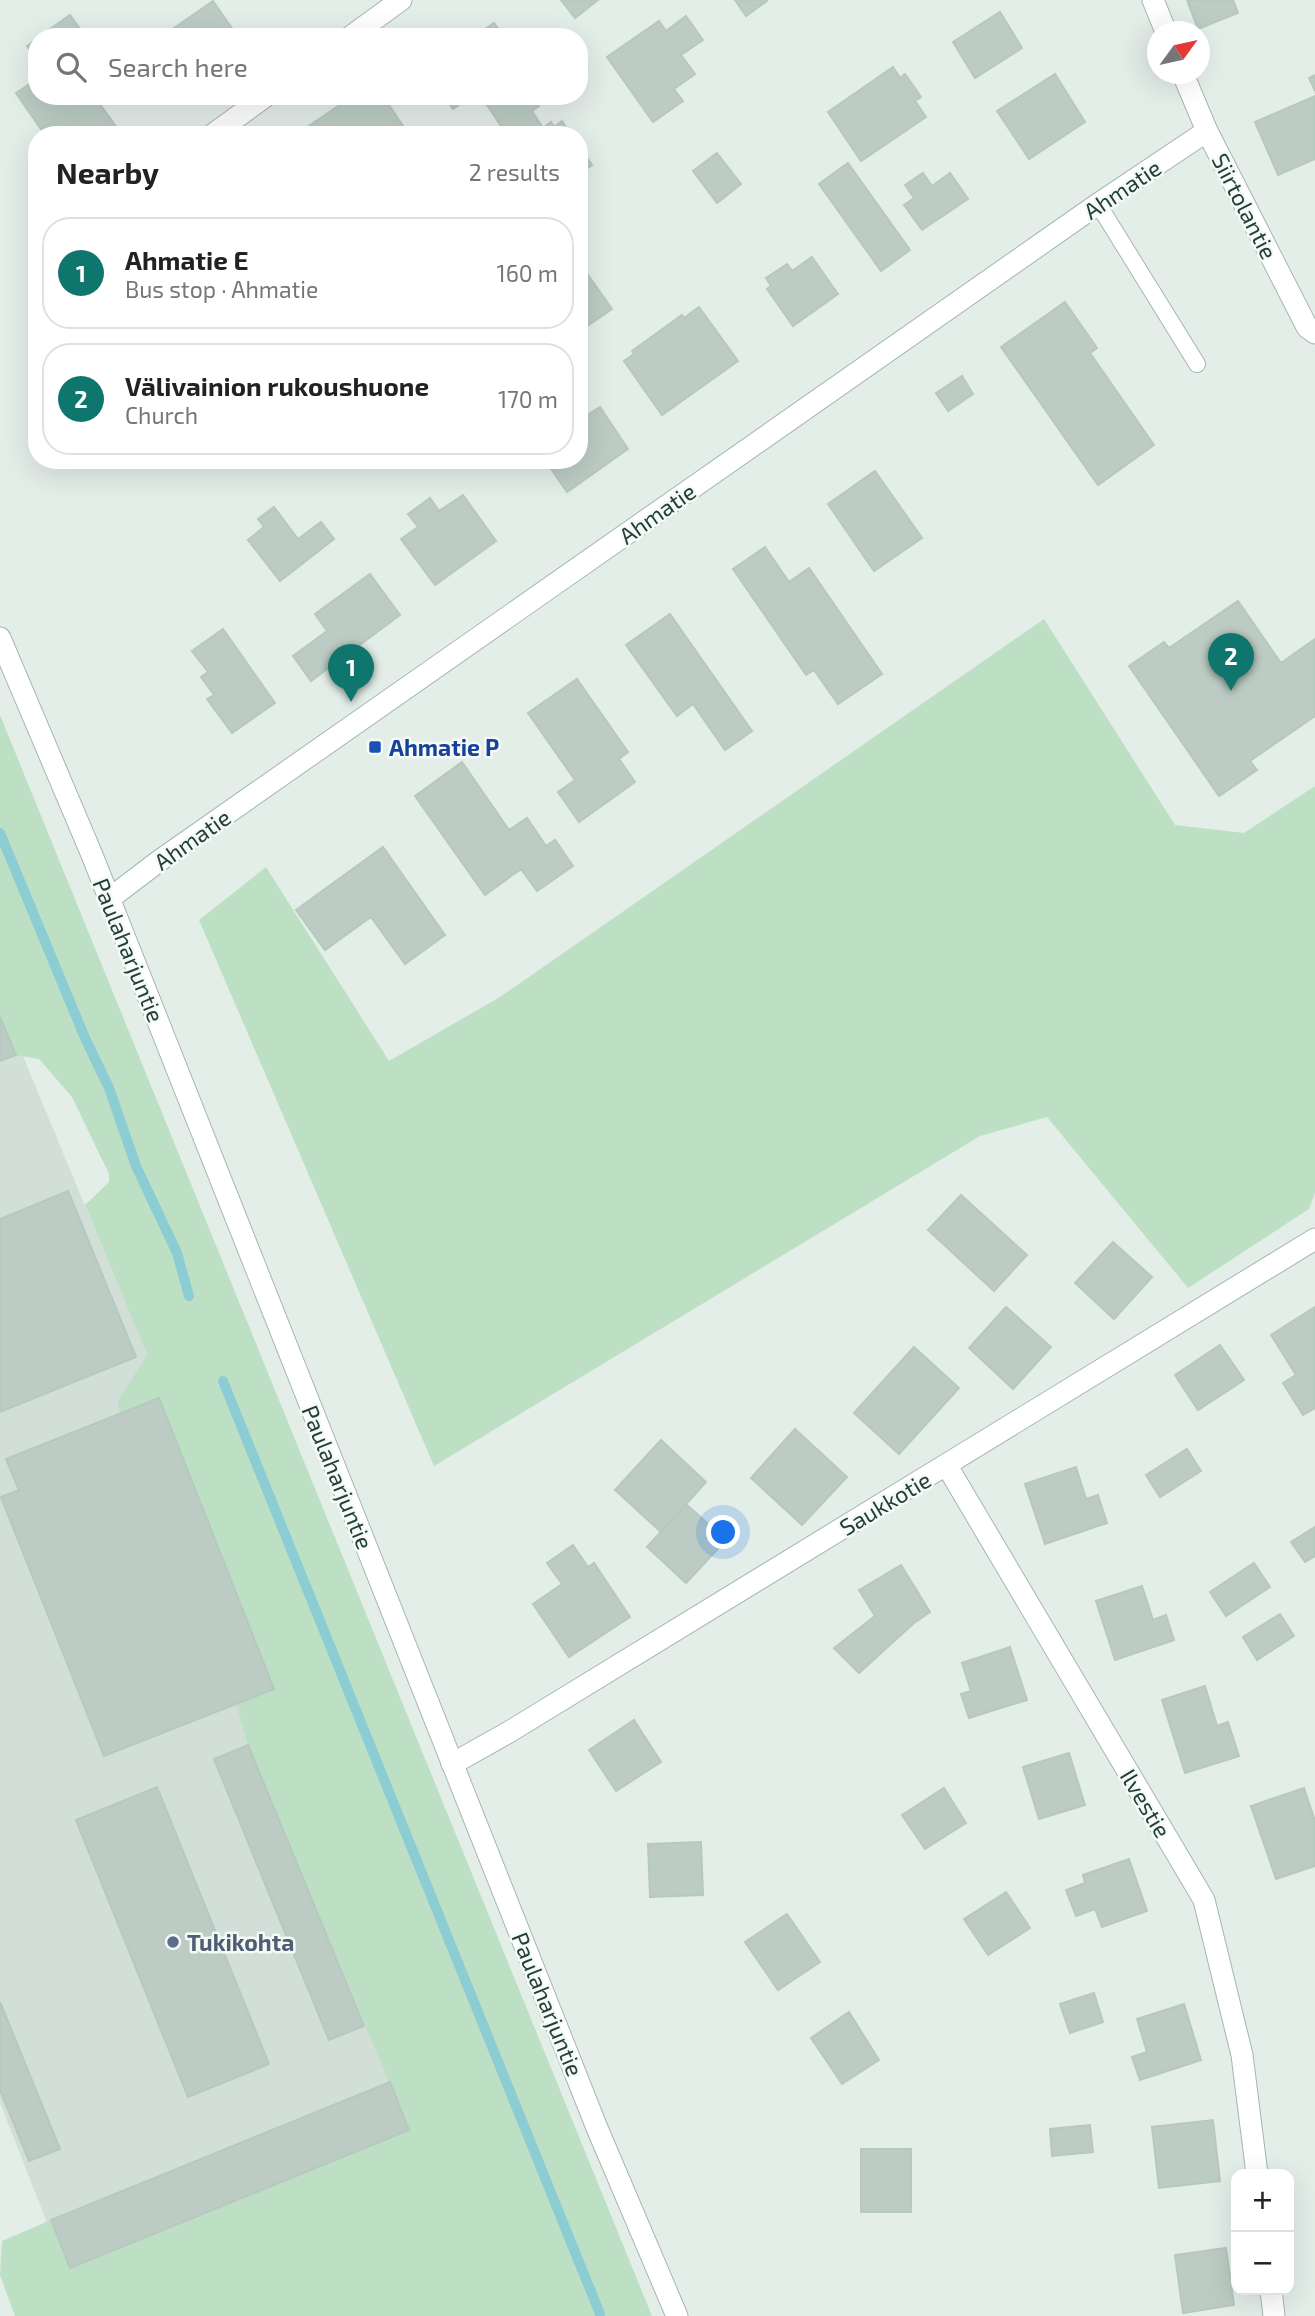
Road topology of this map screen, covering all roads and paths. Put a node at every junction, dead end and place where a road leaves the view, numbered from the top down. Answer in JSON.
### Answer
{"nodes":[{"id":1,"x":401,"y":0,"type":"edge"},
{"id":2,"x":1153,"y":0,"type":"edge"},
{"id":3,"x":1162,"y":21,"type":"edge"},
{"id":4,"x":362,"y":28,"type":"edge"},
{"id":5,"x":1187,"y":84,"type":"edge"},
{"id":6,"x":254,"y":105,"type":"edge"},
{"id":7,"x":224,"y":126,"type":"edge"},
{"id":8,"x":1207,"y":131,"type":"junction"},
{"id":9,"x":1098,"y":204,"type":"junction"},
{"id":10,"x":1315,"y":333,"type":"edge"},
{"id":11,"x":1197,"y":364,"type":"dead end"},
{"id":12,"x":0,"y":638,"type":"edge"},
{"id":13,"x":109,"y":899,"type":"junction"},
{"id":14,"x":1315,"y":1239,"type":"edge"},
{"id":15,"x":947,"y":1466,"type":"junction"},
{"id":16,"x":452,"y":1764,"type":"junction"},
{"id":17,"x":1256,"y":2169,"type":"edge"},
{"id":18,"x":1272,"y":2295,"type":"edge"},
{"id":19,"x":677,"y":2316,"type":"edge"},
{"id":20,"x":1274,"y":2316,"type":"edge"}],
"edges":[{"from":1,"to":4,"type":"street"},
{"from":2,"to":3,"type":"street"},
{"from":5,"to":8,"type":"street","name":"Siirtolantie"},
{"from":6,"to":7,"type":"street"},
{"from":8,"to":9,"type":"street","name":"Ahmatie"},
{"from":8,"to":10,"type":"street","name":"Siirtolantie"},
{"from":9,"to":11,"type":"lane"},
{"from":9,"to":13,"type":"street","name":"Ahmatie"},
{"from":12,"to":13,"type":"street","name":"Paulaharjuntie"},
{"from":13,"to":16,"type":"street","name":"Paulaharjuntie"},
{"from":14,"to":15,"type":"street","name":"Saukkotie"},
{"from":15,"to":16,"type":"street","name":"Saukkotie"},
{"from":15,"to":17,"type":"street","name":"Ilvestie"},
{"from":16,"to":19,"type":"street","name":"Paulaharjuntie"},
{"from":18,"to":20,"type":"street"}]}
